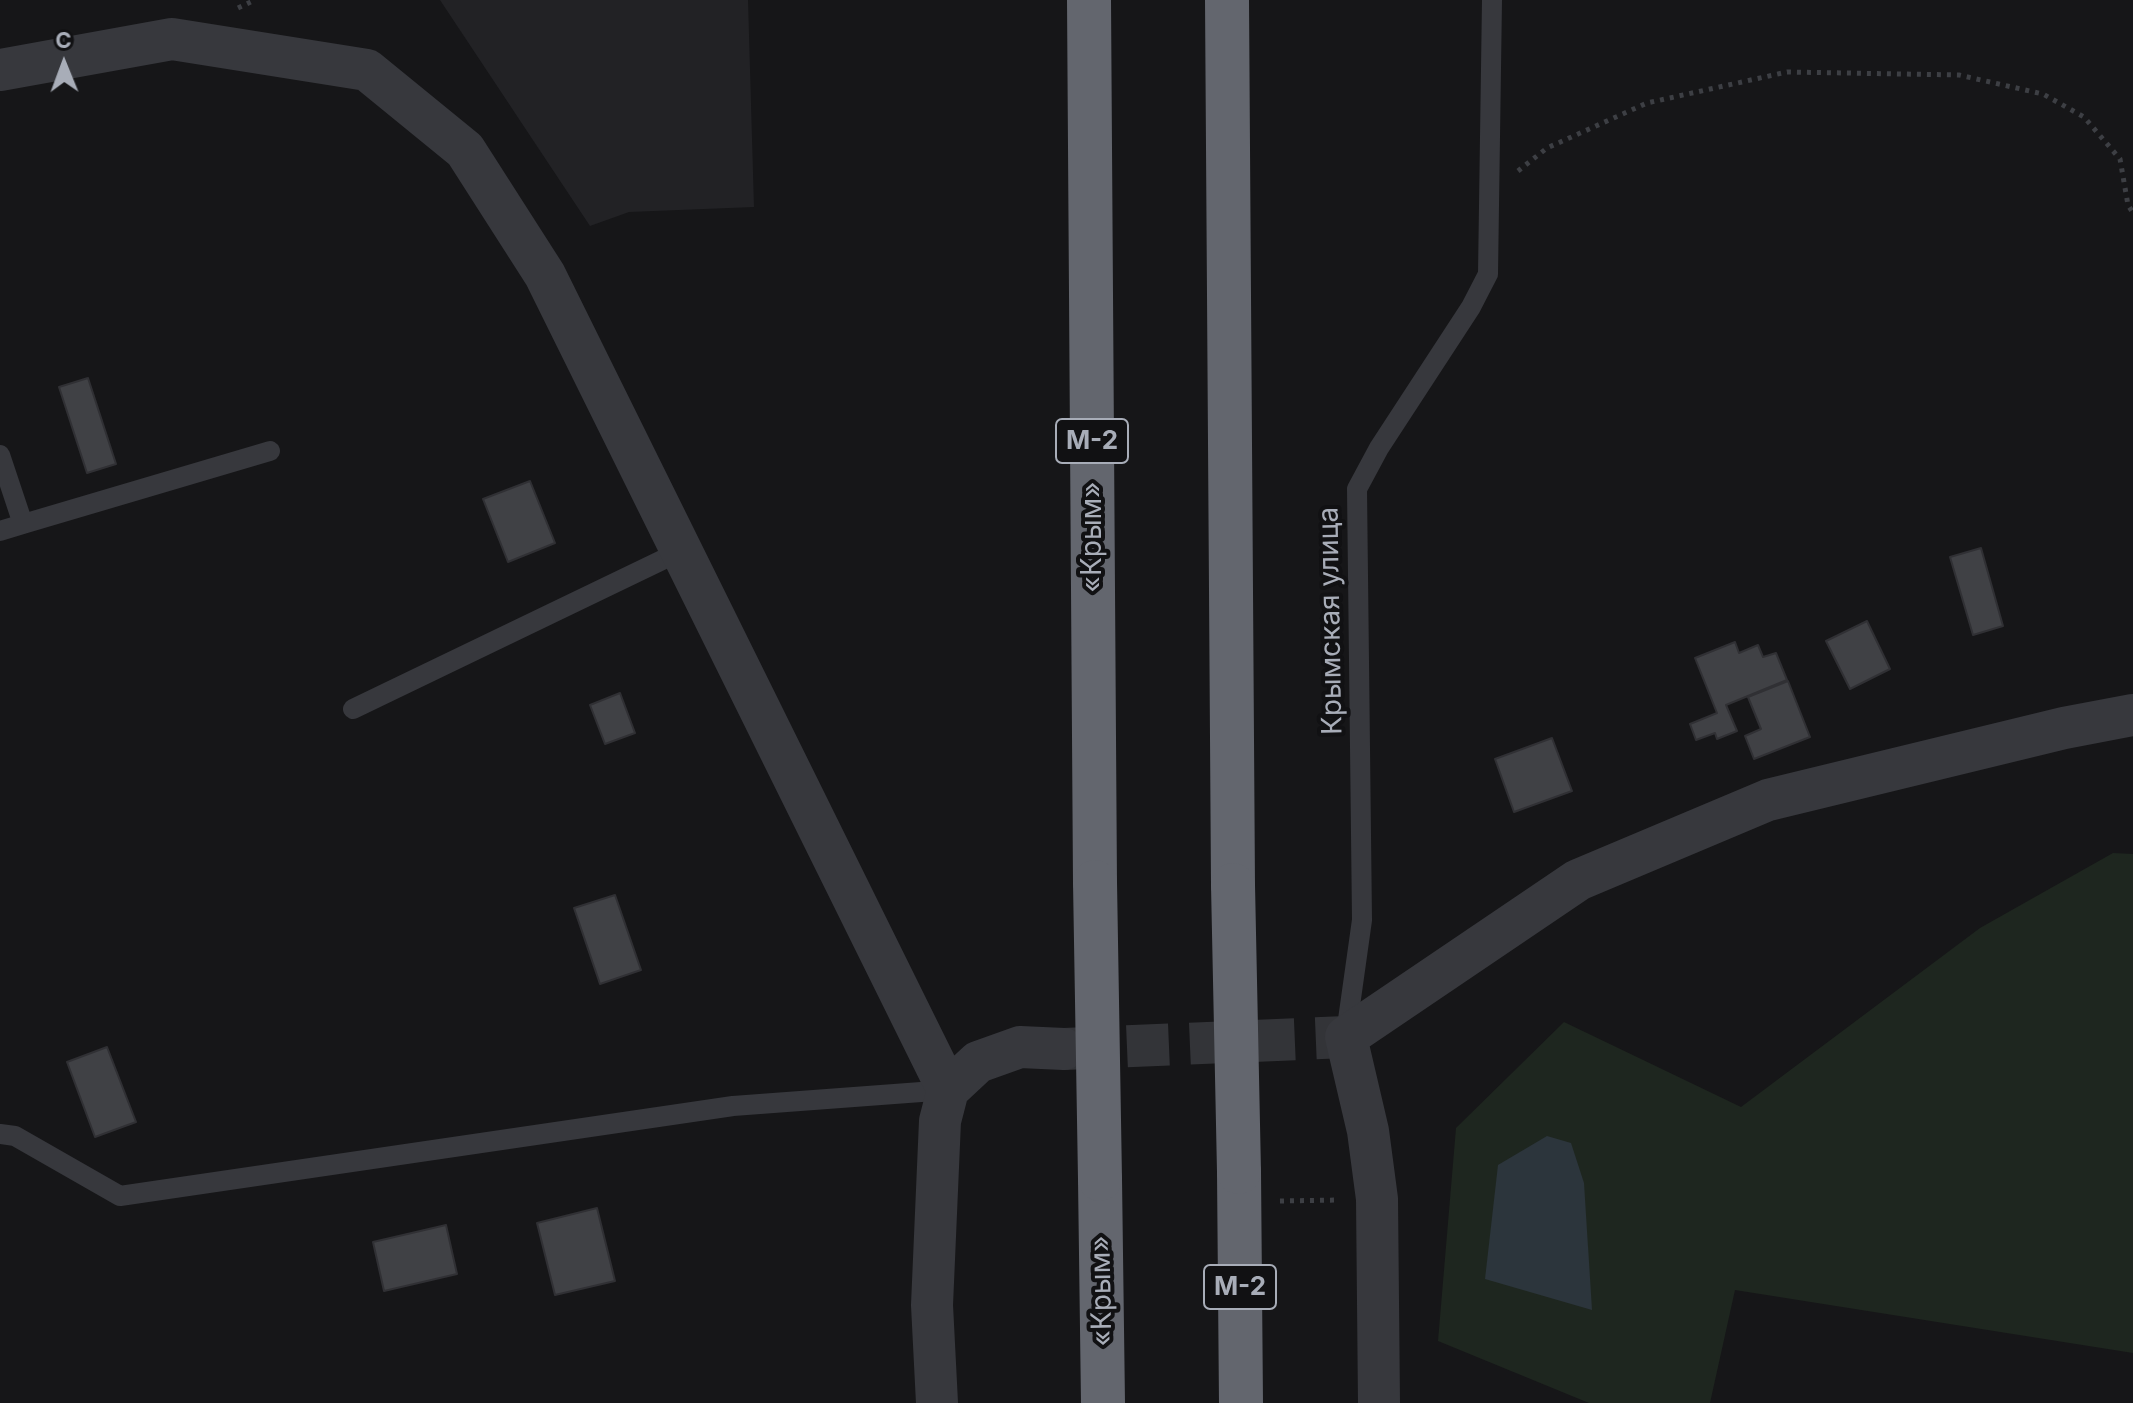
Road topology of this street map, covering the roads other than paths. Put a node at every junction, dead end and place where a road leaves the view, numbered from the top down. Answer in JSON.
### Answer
{"nodes":[{"id":1,"x":1089,"y":0,"type":"edge"},
{"id":2,"x":1227,"y":0,"type":"edge"},
{"id":3,"x":1492,"y":0,"type":"edge"},
{"id":4,"x":0,"y":70,"type":"edge"},
{"id":5,"x":270,"y":451,"type":"dead end"},
{"id":6,"x":0,"y":455,"type":"edge"},
{"id":7,"x":23,"y":524,"type":"junction"},
{"id":8,"x":0,"y":531,"type":"edge"},
{"id":9,"x":683,"y":550,"type":"junction"},
{"id":10,"x":353,"y":709,"type":"dead end"},
{"id":11,"x":2133,"y":715,"type":"edge"},
{"id":12,"x":1346,"y":1037,"type":"junction"},
{"id":13,"x":1064,"y":1049,"type":"tunnel mouth"},
{"id":14,"x":948,"y":1090,"type":"junction"},
{"id":15,"x":0,"y":1134,"type":"edge"},
{"id":16,"x":937,"y":1403,"type":"edge"},
{"id":17,"x":1103,"y":1403,"type":"edge"},
{"id":18,"x":1241,"y":1403,"type":"edge"},
{"id":19,"x":1379,"y":1403,"type":"edge"}],
"edges":[{"from":1,"to":17,"type":"highway","name":"«Крым»","number":"М-2","bridge":true},
{"from":2,"to":18,"type":"highway","number":"М-2","bridge":true},
{"from":3,"to":12,"type":"lane","name":"Крымская улица"},
{"from":4,"to":9,"type":"street"},
{"from":5,"to":7,"type":"lane"},
{"from":6,"to":7,"type":"lane"},
{"from":7,"to":8,"type":"lane"},
{"from":9,"to":10,"type":"lane"},
{"from":9,"to":14,"type":"street"},
{"from":11,"to":12,"type":"street"},
{"from":12,"to":19,"type":"street"},
{"from":13,"to":14,"type":"street"},
{"from":14,"to":15,"type":"lane"},
{"from":14,"to":16,"type":"street"}]}
